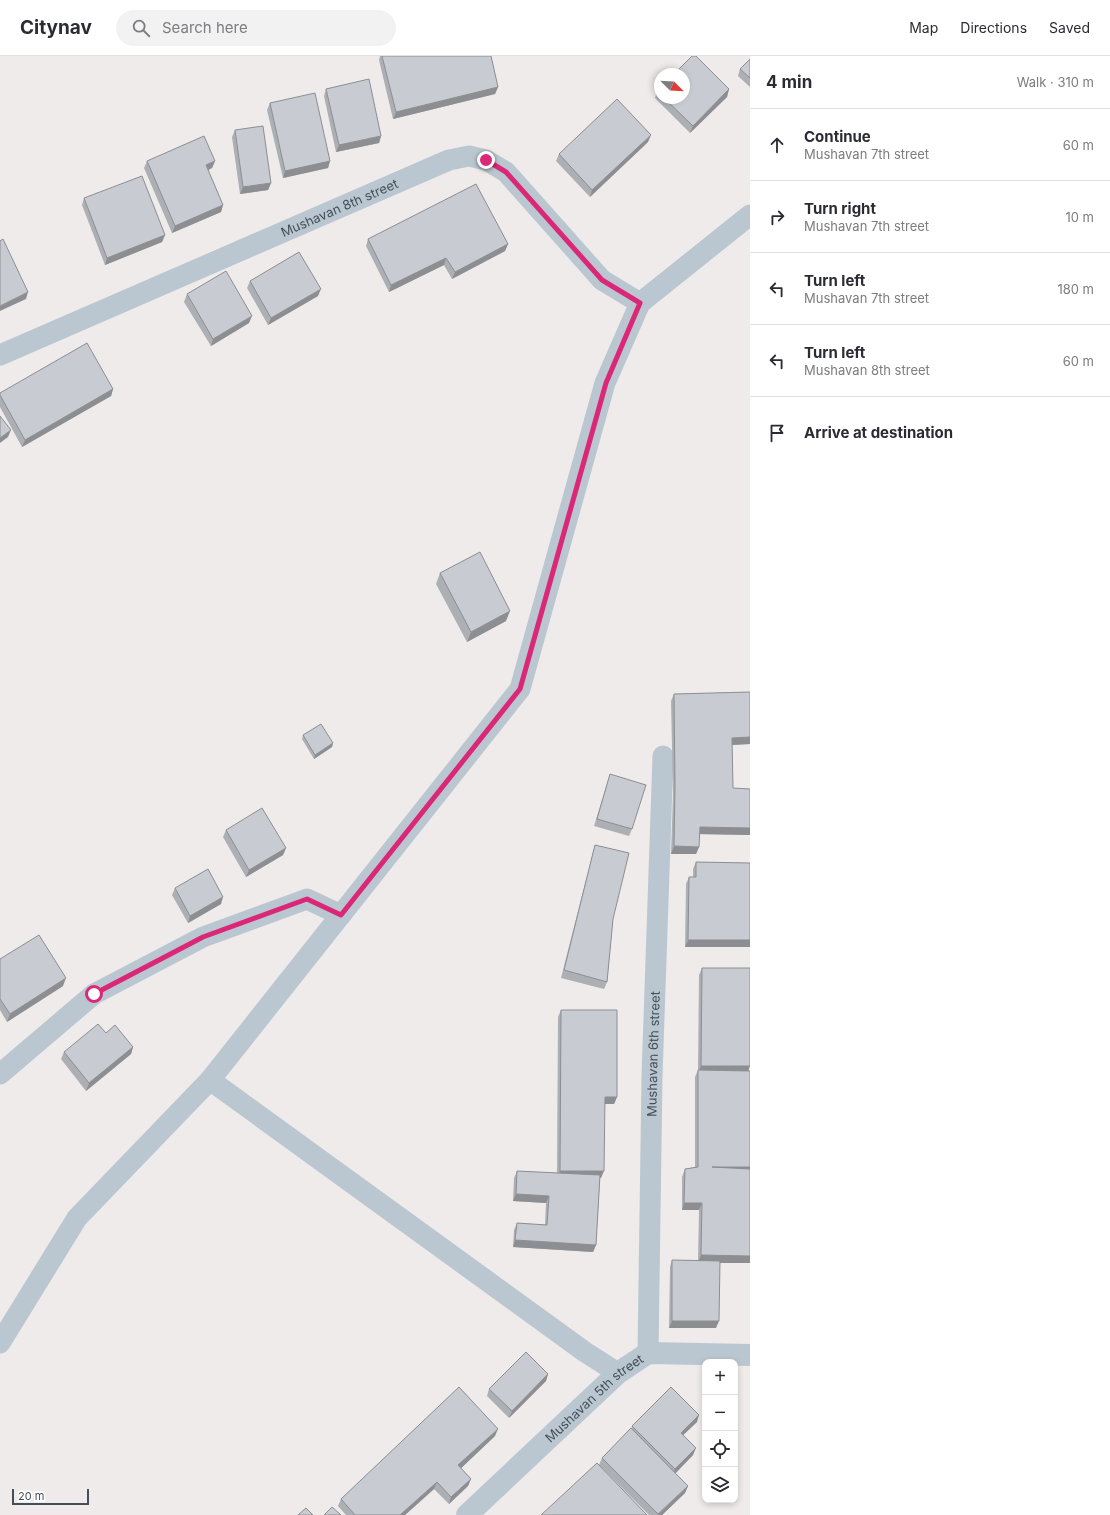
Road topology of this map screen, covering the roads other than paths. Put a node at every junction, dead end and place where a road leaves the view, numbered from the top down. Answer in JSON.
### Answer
{"nodes":[{"id":1,"x":750,"y":215,"type":"edge"},
{"id":2,"x":640,"y":303,"type":"junction"},
{"id":3,"x":0,"y":355,"type":"edge"},
{"id":4,"x":663,"y":756,"type":"dead end"},
{"id":5,"x":341,"y":915,"type":"junction"},
{"id":6,"x":0,"y":1074,"type":"edge"},
{"id":7,"x":210,"y":1080,"type":"junction"},
{"id":8,"x":0,"y":1343,"type":"edge"},
{"id":9,"x":648,"y":1353,"type":"junction"},
{"id":10,"x":750,"y":1355,"type":"edge"},
{"id":11,"x":618,"y":1373,"type":"junction"},
{"id":12,"x":467,"y":1515,"type":"edge"}],
"edges":[{"from":1,"to":2,"type":"street"},
{"from":2,"to":3,"type":"street","name":"Mushavan 8th street"},
{"from":2,"to":5,"type":"street"},
{"from":4,"to":9,"type":"street","name":"Mushavan 6th street"},
{"from":5,"to":6,"type":"street"},
{"from":5,"to":7,"type":"street"},
{"from":7,"to":8,"type":"street"},
{"from":7,"to":11,"type":"street"},
{"from":9,"to":10,"type":"street","name":"Mushavan 5th street"},
{"from":9,"to":11,"type":"street","name":"Mushavan 5th street"},
{"from":11,"to":12,"type":"street","name":"Mushavan 5th street"}]}
